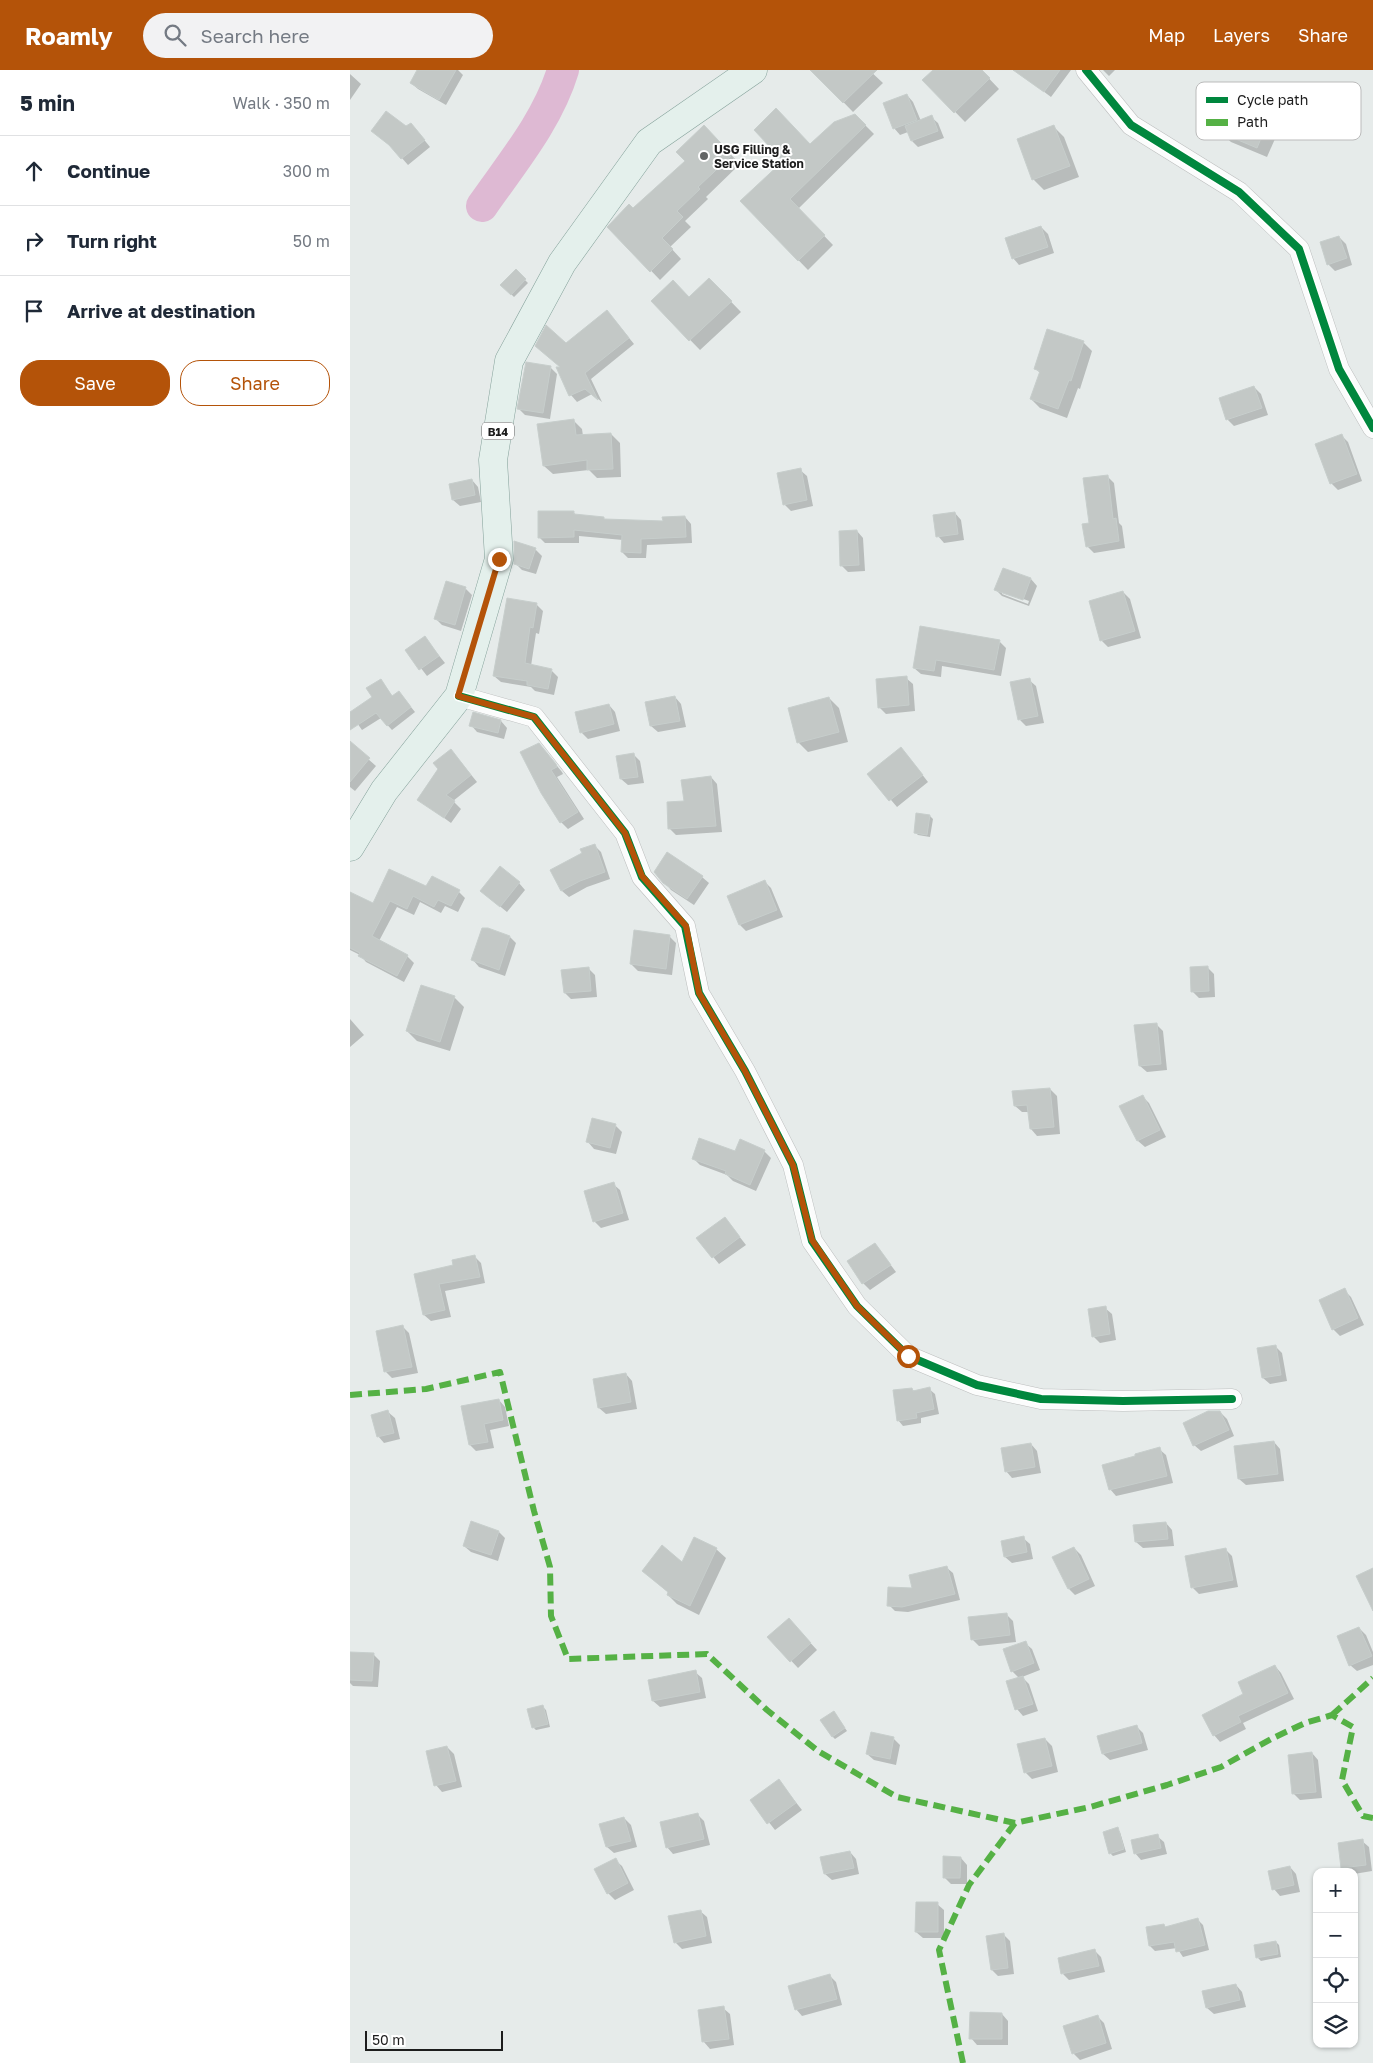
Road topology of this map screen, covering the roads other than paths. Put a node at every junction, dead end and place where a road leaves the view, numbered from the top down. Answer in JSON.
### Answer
{"nodes":[{"id":1,"x":753,"y":70,"type":"edge"},
{"id":2,"x":1086,"y":70,"type":"edge"},
{"id":3,"x":1373,"y":428,"type":"edge"},
{"id":4,"x":458,"y":696,"type":"junction"},
{"id":5,"x":350,"y":847,"type":"edge"},
{"id":6,"x":1232,"y":1399,"type":"dead end"}],
"edges":[{"from":1,"to":4,"type":"main road","number":"B14"},
{"from":2,"to":3,"type":"street"},
{"from":4,"to":5,"type":"main road","number":"B14"},
{"from":4,"to":6,"type":"street"}]}
